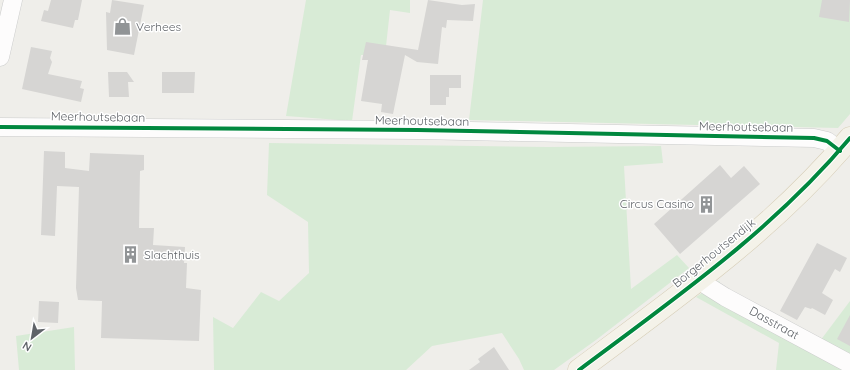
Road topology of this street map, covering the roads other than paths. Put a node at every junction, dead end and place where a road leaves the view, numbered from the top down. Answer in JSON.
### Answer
{"nodes":[{"id":1,"x":13,"y":0,"type":"edge"},
{"id":2,"x":0,"y":57,"type":"edge"},
{"id":3,"x":0,"y":127,"type":"edge"},
{"id":4,"x":845,"y":145,"type":"edge"},
{"id":5,"x":698,"y":280,"type":"junction"},
{"id":6,"x":850,"y":364,"type":"edge"},
{"id":7,"x":579,"y":370,"type":"edge"}],
"edges":[{"from":1,"to":2,"type":"street"},
{"from":3,"to":4,"type":"street","name":"Meerhoutsebaan"},
{"from":4,"to":5,"type":"main road","name":"Borgerhoutsendijk"},
{"from":5,"to":6,"type":"street","name":"Dasstraat"},
{"from":5,"to":7,"type":"main road","name":"Borgerhoutsendijk"}]}
